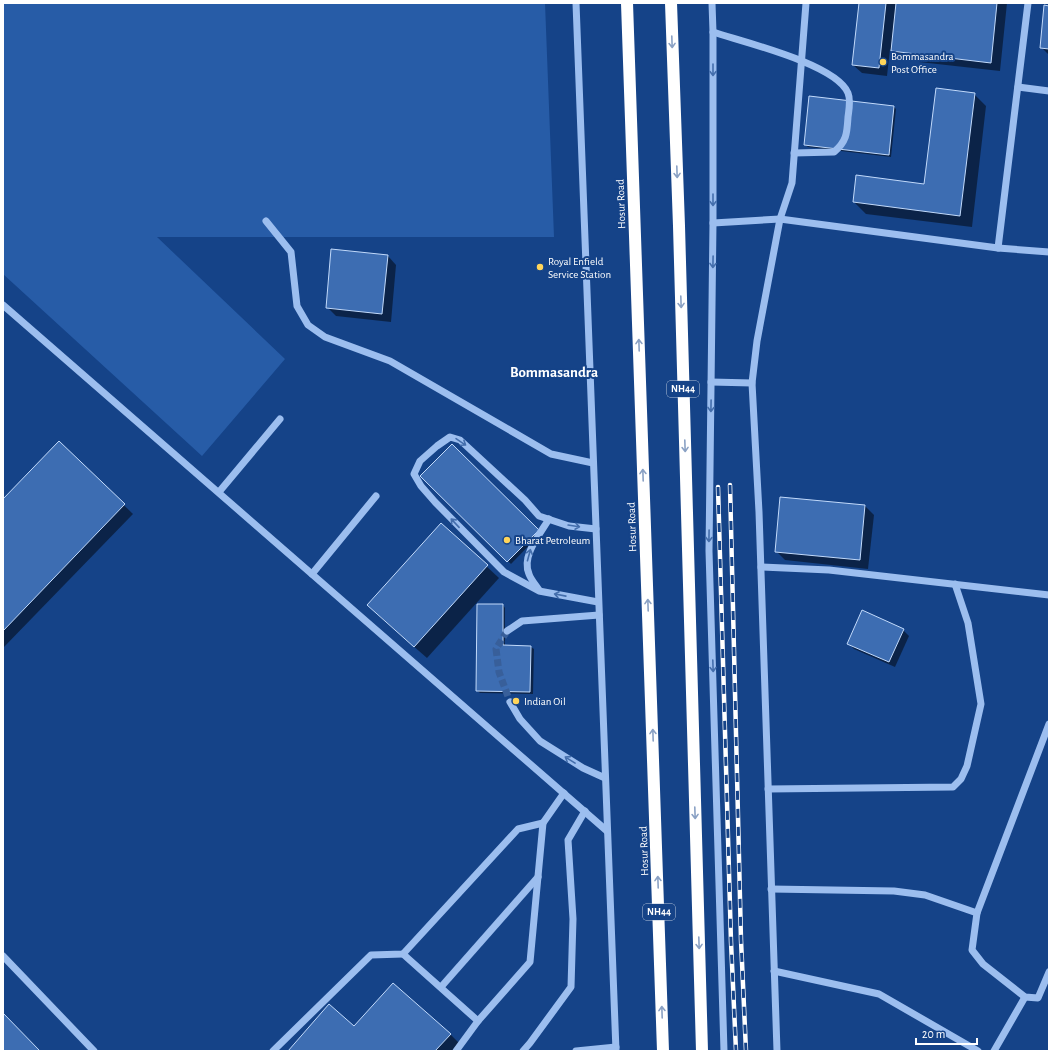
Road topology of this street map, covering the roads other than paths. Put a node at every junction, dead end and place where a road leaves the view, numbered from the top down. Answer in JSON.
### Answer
{"nodes":[{"id":1,"x":576,"y":3,"type":"edge"},
{"id":2,"x":626,"y":3,"type":"edge"},
{"id":3,"x":671,"y":3,"type":"edge"},
{"id":4,"x":712,"y":3,"type":"edge"},
{"id":5,"x":806,"y":3,"type":"edge"},
{"id":6,"x":1028,"y":3,"type":"edge"},
{"id":7,"x":713,"y":32,"type":"junction"},
{"id":8,"x":801,"y":60,"type":"junction"},
{"id":9,"x":1018,"y":87,"type":"junction"},
{"id":10,"x":1049,"y":91,"type":"edge"},
{"id":11,"x":794,"y":153,"type":"junction"},
{"id":12,"x":780,"y":219,"type":"junction"},
{"id":13,"x":266,"y":221,"type":"dead end"},
{"id":14,"x":713,"y":223,"type":"junction"},
{"id":15,"x":998,"y":248,"type":"junction"},
{"id":16,"x":1049,"y":252,"type":"edge"},
{"id":17,"x":3,"y":305,"type":"edge"},
{"id":18,"x":711,"y":382,"type":"junction"},
{"id":19,"x":752,"y":383,"type":"junction"},
{"id":20,"x":280,"y":419,"type":"dead end"},
{"id":21,"x":593,"y":463,"type":"junction"},
{"id":22,"x":218,"y":492,"type":"junction"},
{"id":23,"x":376,"y":496,"type":"dead end"},
{"id":24,"x":549,"y":519,"type":"junction"},
{"id":25,"x":596,"y":530,"type":"junction"},
{"id":26,"x":761,"y":567,"type":"junction"},
{"id":27,"x":312,"y":574,"type":"junction"},
{"id":28,"x":955,"y":584,"type":"junction"},
{"id":29,"x":539,"y":591,"type":"junction"},
{"id":30,"x":1049,"y":595,"type":"edge"},
{"id":31,"x":598,"y":602,"type":"junction"},
{"id":32,"x":599,"y":615,"type":"junction"},
{"id":33,"x":508,"y":631,"type":"tunnel mouth"},
{"id":34,"x":510,"y":702,"type":"tunnel mouth"},
{"id":35,"x":1049,"y":724,"type":"edge"},
{"id":36,"x":605,"y":778,"type":"junction"},
{"id":37,"x":768,"y":789,"type":"junction"},
{"id":38,"x":564,"y":793,"type":"junction"},
{"id":39,"x":585,"y":811,"type":"junction"},
{"id":40,"x":543,"y":823,"type":"junction"},
{"id":41,"x":607,"y":831,"type":"junction"},
{"id":42,"x":538,"y":877,"type":"junction"},
{"id":43,"x":771,"y":889,"type":"junction"},
{"id":44,"x":977,"y":912,"type":"junction"},
{"id":45,"x":403,"y":954,"type":"junction"},
{"id":46,"x":3,"y":956,"type":"edge"},
{"id":47,"x":774,"y":971,"type":"junction"},
{"id":48,"x":1049,"y":972,"type":"edge"},
{"id":49,"x":441,"y":987,"type":"junction"},
{"id":50,"x":1025,"y":997,"type":"junction"},
{"id":51,"x":478,"y":1022,"type":"junction"},
{"id":52,"x":616,"y":1049,"type":"edge"},
{"id":53,"x":94,"y":1051,"type":"edge"},
{"id":54,"x":273,"y":1051,"type":"edge"},
{"id":55,"x":456,"y":1051,"type":"edge"},
{"id":56,"x":523,"y":1051,"type":"edge"},
{"id":57,"x":579,"y":1051,"type":"edge"},
{"id":58,"x":663,"y":1051,"type":"edge"},
{"id":59,"x":702,"y":1051,"type":"edge"},
{"id":60,"x":724,"y":1051,"type":"edge"},
{"id":61,"x":777,"y":1051,"type":"edge"},
{"id":62,"x":978,"y":1051,"type":"edge"},
{"id":63,"x":994,"y":1051,"type":"edge"}],
"edges":[{"from":1,"to":21,"type":"street"},
{"from":58,"to":2,"type":"highway","name":"Hosur Road","number":"NH44","one_way":true},
{"from":3,"to":59,"type":"highway","number":"NH44","one_way":true},
{"from":4,"to":7,"type":"street"},
{"from":5,"to":8,"type":"street"},
{"from":6,"to":9,"type":"street"},
{"from":7,"to":8,"type":"street"},
{"from":7,"to":14,"type":"street","one_way":true},
{"from":8,"to":11,"type":"street"},
{"from":8,"to":11,"type":"street"},
{"from":9,"to":10,"type":"street"},
{"from":9,"to":15,"type":"street"},
{"from":11,"to":12,"type":"street"},
{"from":12,"to":14,"type":"street"},
{"from":12,"to":15,"type":"street"},
{"from":12,"to":19,"type":"street"},
{"from":13,"to":21,"type":"street"},
{"from":14,"to":18,"type":"street","one_way":true},
{"from":15,"to":16,"type":"street"},
{"from":17,"to":22,"type":"street"},
{"from":18,"to":19,"type":"street"},
{"from":18,"to":60,"type":"street","one_way":true},
{"from":19,"to":26,"type":"street"},
{"from":20,"to":22,"type":"street"},
{"from":21,"to":25,"type":"street"},
{"from":22,"to":27,"type":"street"},
{"from":23,"to":27,"type":"street"},
{"from":24,"to":25,"type":"street","one_way":true},
{"from":29,"to":24,"type":"street","one_way":true},
{"from":29,"to":24,"type":"street","one_way":true},
{"from":25,"to":31,"type":"street"},
{"from":26,"to":28,"type":"street"},
{"from":26,"to":37,"type":"street"},
{"from":27,"to":38,"type":"street"},
{"from":28,"to":30,"type":"street"},
{"from":28,"to":37,"type":"street"},
{"from":31,"to":29,"type":"street","one_way":true},
{"from":31,"to":32,"type":"street"},
{"from":32,"to":33,"type":"street"},
{"from":32,"to":36,"type":"street"},
{"from":36,"to":34,"type":"street","one_way":true},
{"from":35,"to":44,"type":"street"},
{"from":36,"to":41,"type":"street"},
{"from":37,"to":43,"type":"street"},
{"from":38,"to":39,"type":"street"},
{"from":38,"to":40,"type":"street"},
{"from":39,"to":41,"type":"street"},
{"from":39,"to":56,"type":"street"},
{"from":40,"to":42,"type":"street"},
{"from":40,"to":45,"type":"street"},
{"from":41,"to":52,"type":"street"},
{"from":42,"to":49,"type":"street"},
{"from":42,"to":51,"type":"street"},
{"from":43,"to":44,"type":"street"},
{"from":43,"to":47,"type":"street"},
{"from":44,"to":50,"type":"street"},
{"from":45,"to":49,"type":"street"},
{"from":45,"to":54,"type":"street"},
{"from":46,"to":53,"type":"street"},
{"from":47,"to":61,"type":"street"},
{"from":47,"to":62,"type":"street"},
{"from":48,"to":50,"type":"street"},
{"from":49,"to":51,"type":"street"},
{"from":50,"to":63,"type":"street"},
{"from":51,"to":55,"type":"street"},
{"from":52,"to":57,"type":"street"}]}
